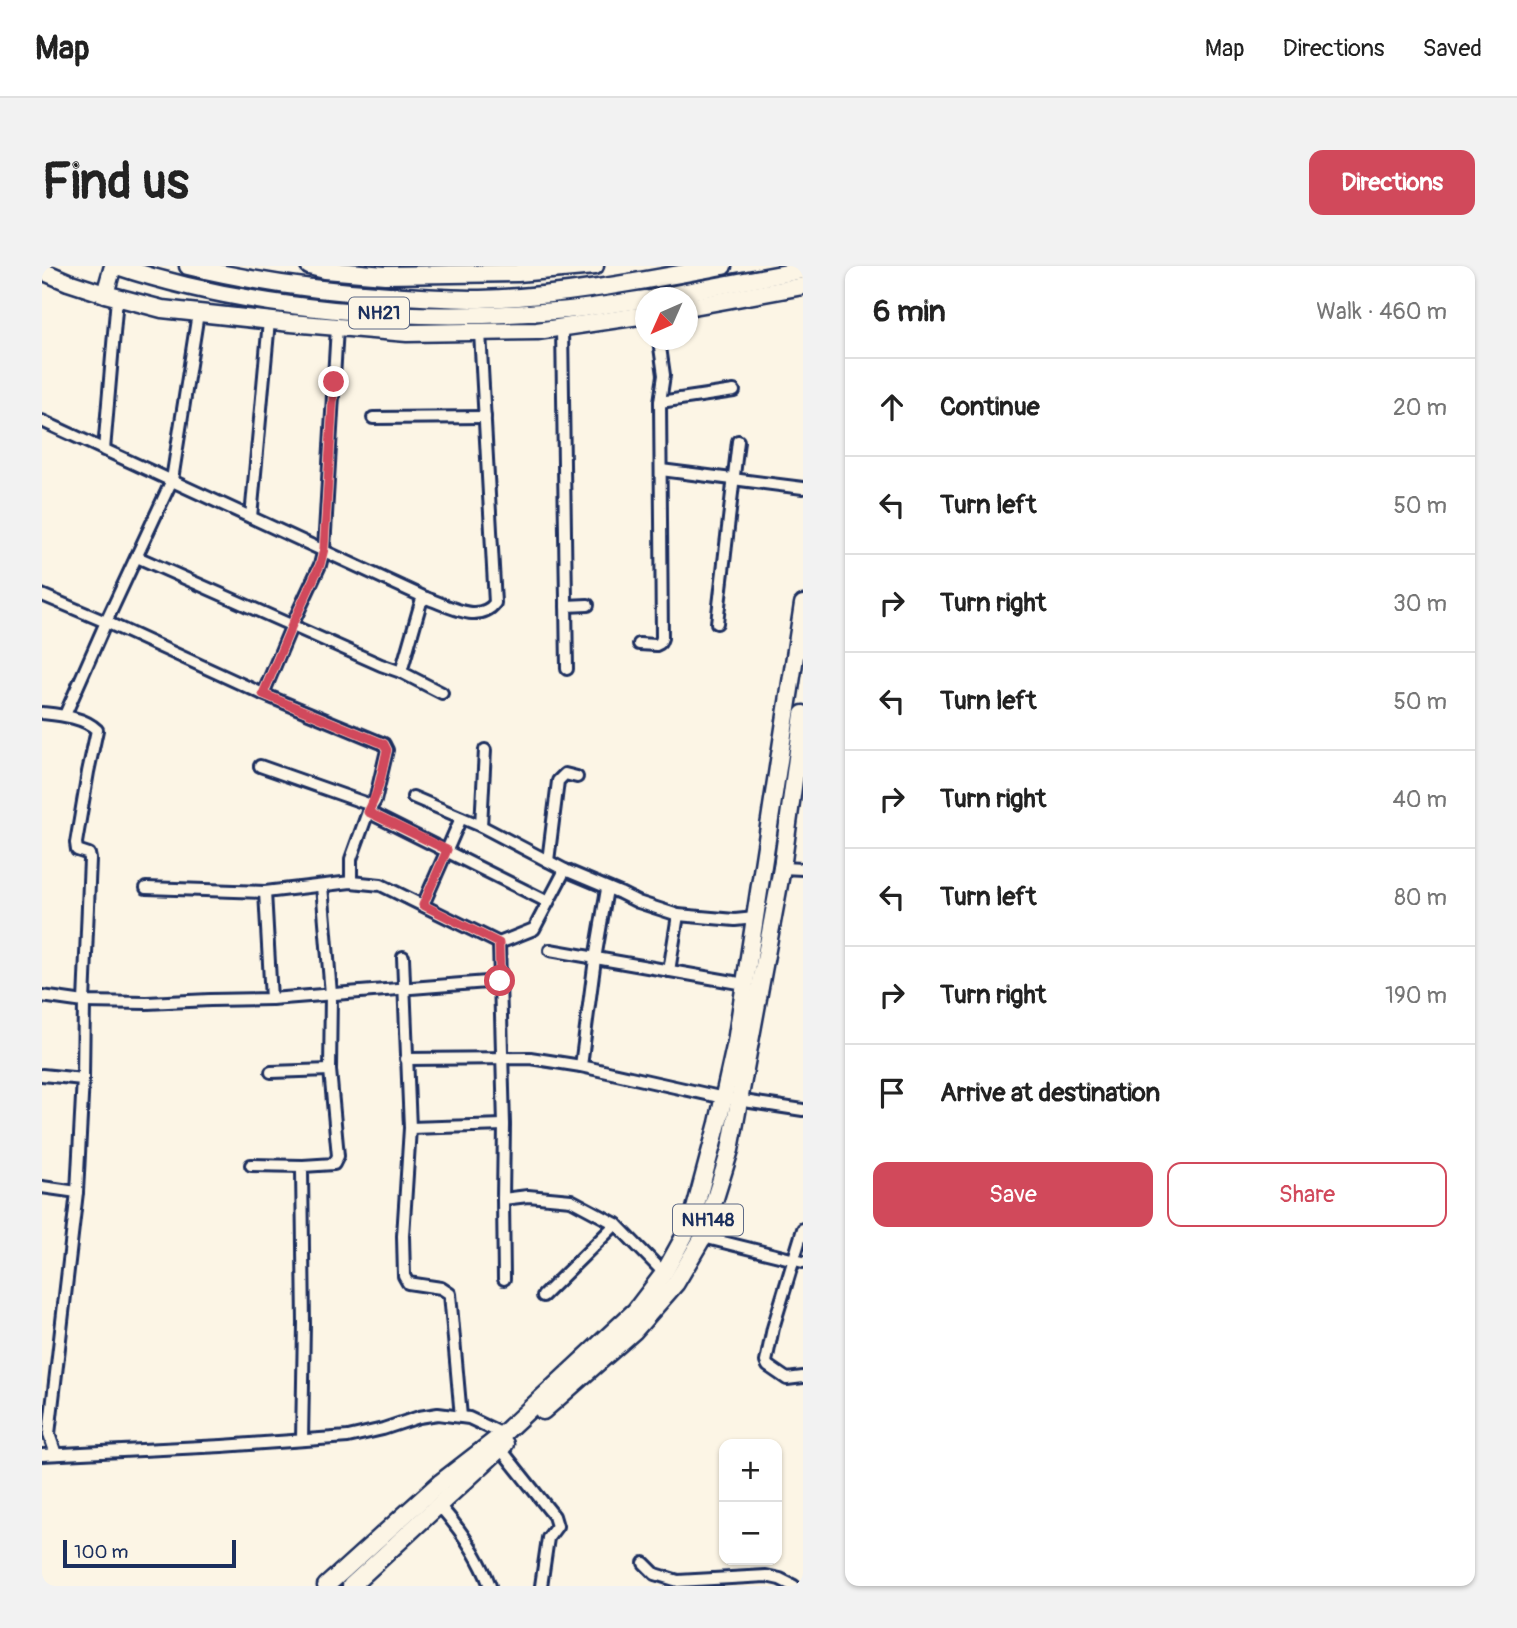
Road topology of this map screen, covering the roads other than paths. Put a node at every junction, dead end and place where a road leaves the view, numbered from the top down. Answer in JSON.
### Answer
{"nodes":[{"id":1,"x":115,"y":266,"type":"edge"},
{"id":2,"x":188,"y":266,"type":"edge"},
{"id":3,"x":309,"y":266,"type":"edge"},
{"id":4,"x":595,"y":266,"type":"edge"},
{"id":5,"x":723,"y":266,"type":"edge"},
{"id":6,"x":803,"y":270,"type":"edge"},
{"id":7,"x":42,"y":271,"type":"edge"},
{"id":8,"x":803,"y":286,"type":"edge"},
{"id":9,"x":698,"y":290,"type":"edge"},
{"id":10,"x":111,"y":296,"type":"junction"},
{"id":11,"x":635,"y":300,"type":"edge"},
{"id":12,"x":698,"y":305,"type":"edge"},
{"id":13,"x":198,"y":313,"type":"junction"},
{"id":14,"x":635,"y":317,"type":"edge"},
{"id":15,"x":270,"y":321,"type":"junction"},
{"id":16,"x":337,"y":327,"type":"junction"},
{"id":17,"x":562,"y":328,"type":"junction"},
{"id":18,"x":480,"y":332,"type":"junction"},
{"id":19,"x":660,"y":350,"type":"edge"},
{"id":20,"x":734,"y":391,"type":"dead end"},
{"id":21,"x":660,"y":402,"type":"junction"},
{"id":22,"x":373,"y":418,"type":"dead end"},
{"id":23,"x":485,"y":418,"type":"junction"},
{"id":24,"x":42,"y":421,"type":"edge"},
{"id":25,"x":738,"y":440,"type":"dead end"},
{"id":26,"x":104,"y":450,"type":"junction"},
{"id":27,"x":661,"y":470,"type":"junction"},
{"id":28,"x":734,"y":478,"type":"junction"},
{"id":29,"x":172,"y":480,"type":"junction"},
{"id":30,"x":803,"y":488,"type":"edge"},
{"id":31,"x":251,"y":517,"type":"junction"},
{"id":32,"x":324,"y":549,"type":"junction"},
{"id":33,"x":137,"y":557,"type":"junction"},
{"id":34,"x":42,"y":595,"type":"edge"},
{"id":35,"x":426,"y":597,"type":"junction"},
{"id":36,"x":803,"y":604,"type":"edge"},
{"id":37,"x":588,"y":605,"type":"dead end"},
{"id":38,"x":566,"y":606,"type":"junction"},
{"id":39,"x":106,"y":622,"type":"junction"},
{"id":40,"x":717,"y":623,"type":"dead end"},
{"id":41,"x":292,"y":625,"type":"junction"},
{"id":42,"x":639,"y":644,"type":"dead end"},
{"id":43,"x":567,"y":668,"type":"dead end"},
{"id":44,"x":401,"y":672,"type":"junction"},
{"id":45,"x":442,"y":693,"type":"dead end"},
{"id":46,"x":263,"y":694,"type":"junction"},
{"id":47,"x":42,"y":713,"type":"edge"},
{"id":48,"x":803,"y":714,"type":"edge"},
{"id":49,"x":65,"y":715,"type":"junction"},
{"id":50,"x":485,"y":750,"type":"dead end"},
{"id":51,"x":800,"y":765,"type":"edge"},
{"id":52,"x":260,"y":766,"type":"dead end"},
{"id":53,"x":577,"y":777,"type":"dead end"},
{"id":54,"x":413,"y":797,"type":"dead end"},
{"id":55,"x":370,"y":809,"type":"junction"},
{"id":56,"x":461,"y":818,"type":"junction"},
{"id":57,"x":481,"y":826,"type":"junction"},
{"id":58,"x":447,"y":850,"type":"junction"},
{"id":59,"x":548,"y":861,"type":"junction"},
{"id":60,"x":782,"y":867,"type":"junction"},
{"id":61,"x":803,"y":869,"type":"edge"},
{"id":62,"x":565,"y":870,"type":"junction"},
{"id":63,"x":351,"y":882,"type":"junction"},
{"id":64,"x":322,"y":886,"type":"junction"},
{"id":65,"x":146,"y":888,"type":"dead end"},
{"id":66,"x":607,"y":888,"type":"junction"},
{"id":67,"x":265,"y":892,"type":"junction"},
{"id":68,"x":759,"y":894,"type":"junction"},
{"id":69,"x":776,"y":897,"type":"junction"},
{"id":70,"x":548,"y":902,"type":"junction"},
{"id":71,"x":423,"y":905,"type":"junction"},
{"id":72,"x":678,"y":915,"type":"junction"},
{"id":73,"x":755,"y":918,"type":"junction"},
{"id":74,"x":499,"y":943,"type":"junction"},
{"id":75,"x":550,"y":950,"type":"dead end"},
{"id":76,"x":403,"y":957,"type":"dead end"},
{"id":77,"x":595,"y":959,"type":"junction"},
{"id":78,"x":669,"y":971,"type":"junction"},
{"id":79,"x":500,"y":981,"type":"junction"},
{"id":80,"x":745,"y":984,"type":"junction"},
{"id":81,"x":403,"y":989,"type":"junction"},
{"id":82,"x":331,"y":993,"type":"junction"},
{"id":83,"x":42,"y":996,"type":"edge"},
{"id":84,"x":271,"y":999,"type":"junction"},
{"id":85,"x":84,"y":1002,"type":"junction"},
{"id":86,"x":503,"y":1057,"type":"junction"},
{"id":87,"x":406,"y":1059,"type":"junction"},
{"id":88,"x":581,"y":1066,"type":"junction"},
{"id":89,"x":330,"y":1070,"type":"junction"},
{"id":90,"x":271,"y":1072,"type":"dead end"},
{"id":91,"x":42,"y":1076,"type":"edge"},
{"id":92,"x":83,"y":1079,"type":"junction"},
{"id":93,"x":731,"y":1099,"type":"junction"},
{"id":94,"x":803,"y":1110,"type":"edge"},
{"id":95,"x":504,"y":1125,"type":"junction"},
{"id":96,"x":410,"y":1129,"type":"junction"},
{"id":97,"x":251,"y":1164,"type":"dead end"},
{"id":98,"x":303,"y":1166,"type":"junction"},
{"id":99,"x":42,"y":1187,"type":"edge"},
{"id":100,"x":78,"y":1192,"type":"junction"},
{"id":101,"x":503,"y":1199,"type":"junction"},
{"id":102,"x":616,"y":1224,"type":"junction"},
{"id":103,"x":803,"y":1229,"type":"edge"},
{"id":104,"x":703,"y":1237,"type":"junction"},
{"id":105,"x":799,"y":1261,"type":"edge"},
{"id":106,"x":664,"y":1273,"type":"junction"},
{"id":107,"x":504,"y":1279,"type":"dead end"},
{"id":108,"x":544,"y":1296,"type":"dead end"},
{"id":109,"x":803,"y":1377,"type":"edge"},
{"id":110,"x":461,"y":1418,"type":"junction"},
{"id":111,"x":46,"y":1431,"type":"edge"},
{"id":112,"x":302,"y":1440,"type":"junction"},
{"id":113,"x":501,"y":1441,"type":"junction"},
{"id":114,"x":56,"y":1454,"type":"junction"},
{"id":115,"x":42,"y":1455,"type":"edge"},
{"id":116,"x":439,"y":1505,"type":"junction"},
{"id":117,"x":644,"y":1563,"type":"dead end"},
{"id":118,"x":326,"y":1586,"type":"edge"},
{"id":119,"x":351,"y":1586,"type":"edge"},
{"id":120,"x":490,"y":1586,"type":"edge"},
{"id":121,"x":541,"y":1586,"type":"edge"},
{"id":122,"x":794,"y":1586,"type":"edge"}],
"edges":[{"from":1,"to":10,"type":"highway"},
{"from":1,"to":11,"type":"highway","number":"NH21"},
{"from":2,"to":5,"type":"highway","number":"NH21"},
{"from":3,"to":4,"type":"highway"},
{"from":6,"to":9,"type":"highway"},
{"from":7,"to":10,"type":"highway"},
{"from":8,"to":12,"type":"highway"},
{"from":10,"to":13,"type":"highway"},
{"from":10,"to":26,"type":"street"},
{"from":13,"to":15,"type":"highway"},
{"from":13,"to":29,"type":"street"},
{"from":14,"to":17,"type":"highway"},
{"from":15,"to":16,"type":"highway"},
{"from":15,"to":31,"type":"street"},
{"from":16,"to":18,"type":"highway"},
{"from":16,"to":32,"type":"street"},
{"from":17,"to":18,"type":"highway"},
{"from":17,"to":38,"type":"street"},
{"from":18,"to":23,"type":"street"},
{"from":19,"to":21,"type":"street"},
{"from":20,"to":21,"type":"street"},
{"from":21,"to":27,"type":"street"},
{"from":22,"to":23,"type":"street"},
{"from":23,"to":35,"type":"street"},
{"from":24,"to":26,"type":"street"},
{"from":25,"to":28,"type":"street"},
{"from":26,"to":29,"type":"street"},
{"from":27,"to":28,"type":"street"},
{"from":27,"to":42,"type":"street"},
{"from":28,"to":30,"type":"street"},
{"from":28,"to":40,"type":"street"},
{"from":29,"to":31,"type":"street"},
{"from":29,"to":33,"type":"street"},
{"from":31,"to":32,"type":"street"},
{"from":32,"to":35,"type":"street"},
{"from":32,"to":41,"type":"street"},
{"from":33,"to":39,"type":"street"},
{"from":33,"to":41,"type":"street"},
{"from":34,"to":39,"type":"street"},
{"from":35,"to":44,"type":"street"},
{"from":36,"to":68,"type":"highway","number":"NH148"},
{"from":37,"to":38,"type":"street"},
{"from":38,"to":43,"type":"street"},
{"from":39,"to":46,"type":"street"},
{"from":39,"to":49,"type":"street"},
{"from":41,"to":44,"type":"street"},
{"from":41,"to":46,"type":"street"},
{"from":44,"to":45,"type":"street"},
{"from":46,"to":55,"type":"street"},
{"from":47,"to":49,"type":"street"},
{"from":48,"to":51,"type":"highway","number":"NH148"},
{"from":49,"to":85,"type":"street"},
{"from":50,"to":57,"type":"street"},
{"from":51,"to":60,"type":"highway","number":"NH148"},
{"from":52,"to":55,"type":"street"},
{"from":53,"to":59,"type":"street"},
{"from":54,"to":56,"type":"street"},
{"from":55,"to":58,"type":"street"},
{"from":55,"to":63,"type":"street"},
{"from":56,"to":57,"type":"street"},
{"from":56,"to":58,"type":"street"},
{"from":57,"to":59,"type":"street"},
{"from":58,"to":70,"type":"street"},
{"from":58,"to":71,"type":"street"},
{"from":59,"to":62,"type":"street"},
{"from":60,"to":61,"type":"street"},
{"from":60,"to":69,"type":"highway","number":"NH148"},
{"from":62,"to":66,"type":"street"},
{"from":62,"to":70,"type":"street"},
{"from":63,"to":64,"type":"street"},
{"from":63,"to":71,"type":"street"},
{"from":64,"to":67,"type":"street"},
{"from":64,"to":82,"type":"street"},
{"from":65,"to":67,"type":"street"},
{"from":66,"to":72,"type":"street"},
{"from":66,"to":77,"type":"street"},
{"from":67,"to":84,"type":"street"},
{"from":68,"to":69,"type":"highway"},
{"from":68,"to":73,"type":"highway","number":"NH148"},
{"from":69,"to":93,"type":"highway","number":"NH148"},
{"from":70,"to":74,"type":"street"},
{"from":71,"to":74,"type":"street"},
{"from":72,"to":73,"type":"street"},
{"from":72,"to":78,"type":"street"},
{"from":73,"to":80,"type":"highway","number":"NH148"},
{"from":74,"to":79,"type":"street"},
{"from":75,"to":77,"type":"street"},
{"from":76,"to":81,"type":"street"},
{"from":77,"to":78,"type":"street"},
{"from":77,"to":88,"type":"street"},
{"from":78,"to":80,"type":"street"},
{"from":79,"to":81,"type":"street"},
{"from":79,"to":86,"type":"street"},
{"from":80,"to":93,"type":"highway","number":"NH148"},
{"from":81,"to":82,"type":"street"},
{"from":81,"to":87,"type":"street"},
{"from":82,"to":84,"type":"street"},
{"from":82,"to":89,"type":"street"},
{"from":83,"to":85,"type":"street"},
{"from":84,"to":85,"type":"street"},
{"from":85,"to":92,"type":"street"},
{"from":86,"to":87,"type":"street"},
{"from":86,"to":88,"type":"street"},
{"from":86,"to":95,"type":"street"},
{"from":87,"to":96,"type":"street"},
{"from":88,"to":93,"type":"street"},
{"from":89,"to":90,"type":"street"},
{"from":89,"to":98,"type":"street"},
{"from":91,"to":92,"type":"street"},
{"from":92,"to":100,"type":"street"},
{"from":93,"to":94,"type":"street"},
{"from":93,"to":104,"type":"highway","number":"NH148"},
{"from":93,"to":106,"type":"highway","number":"NH148"},
{"from":95,"to":96,"type":"street"},
{"from":95,"to":101,"type":"street"},
{"from":96,"to":110,"type":"street"},
{"from":97,"to":98,"type":"street"},
{"from":98,"to":112,"type":"street"},
{"from":99,"to":100,"type":"street"},
{"from":100,"to":111,"type":"street"},
{"from":101,"to":102,"type":"street"},
{"from":101,"to":107,"type":"street"},
{"from":102,"to":106,"type":"street"},
{"from":102,"to":108,"type":"street"},
{"from":103,"to":105,"type":"street"},
{"from":104,"to":105,"type":"street"},
{"from":104,"to":113,"type":"highway","number":"NH148"},
{"from":105,"to":109,"type":"street"},
{"from":106,"to":113,"type":"highway","number":"NH148"},
{"from":110,"to":112,"type":"street"},
{"from":110,"to":113,"type":"street"},
{"from":111,"to":114,"type":"street"},
{"from":112,"to":114,"type":"street"},
{"from":113,"to":116,"type":"highway","number":"NH148"},
{"from":113,"to":118,"type":"highway","number":"NH148"},
{"from":113,"to":121,"type":"street"},
{"from":114,"to":115,"type":"street"},
{"from":116,"to":119,"type":"highway","number":"NH148"},
{"from":116,"to":120,"type":"street"},
{"from":117,"to":122,"type":"street"}]}
